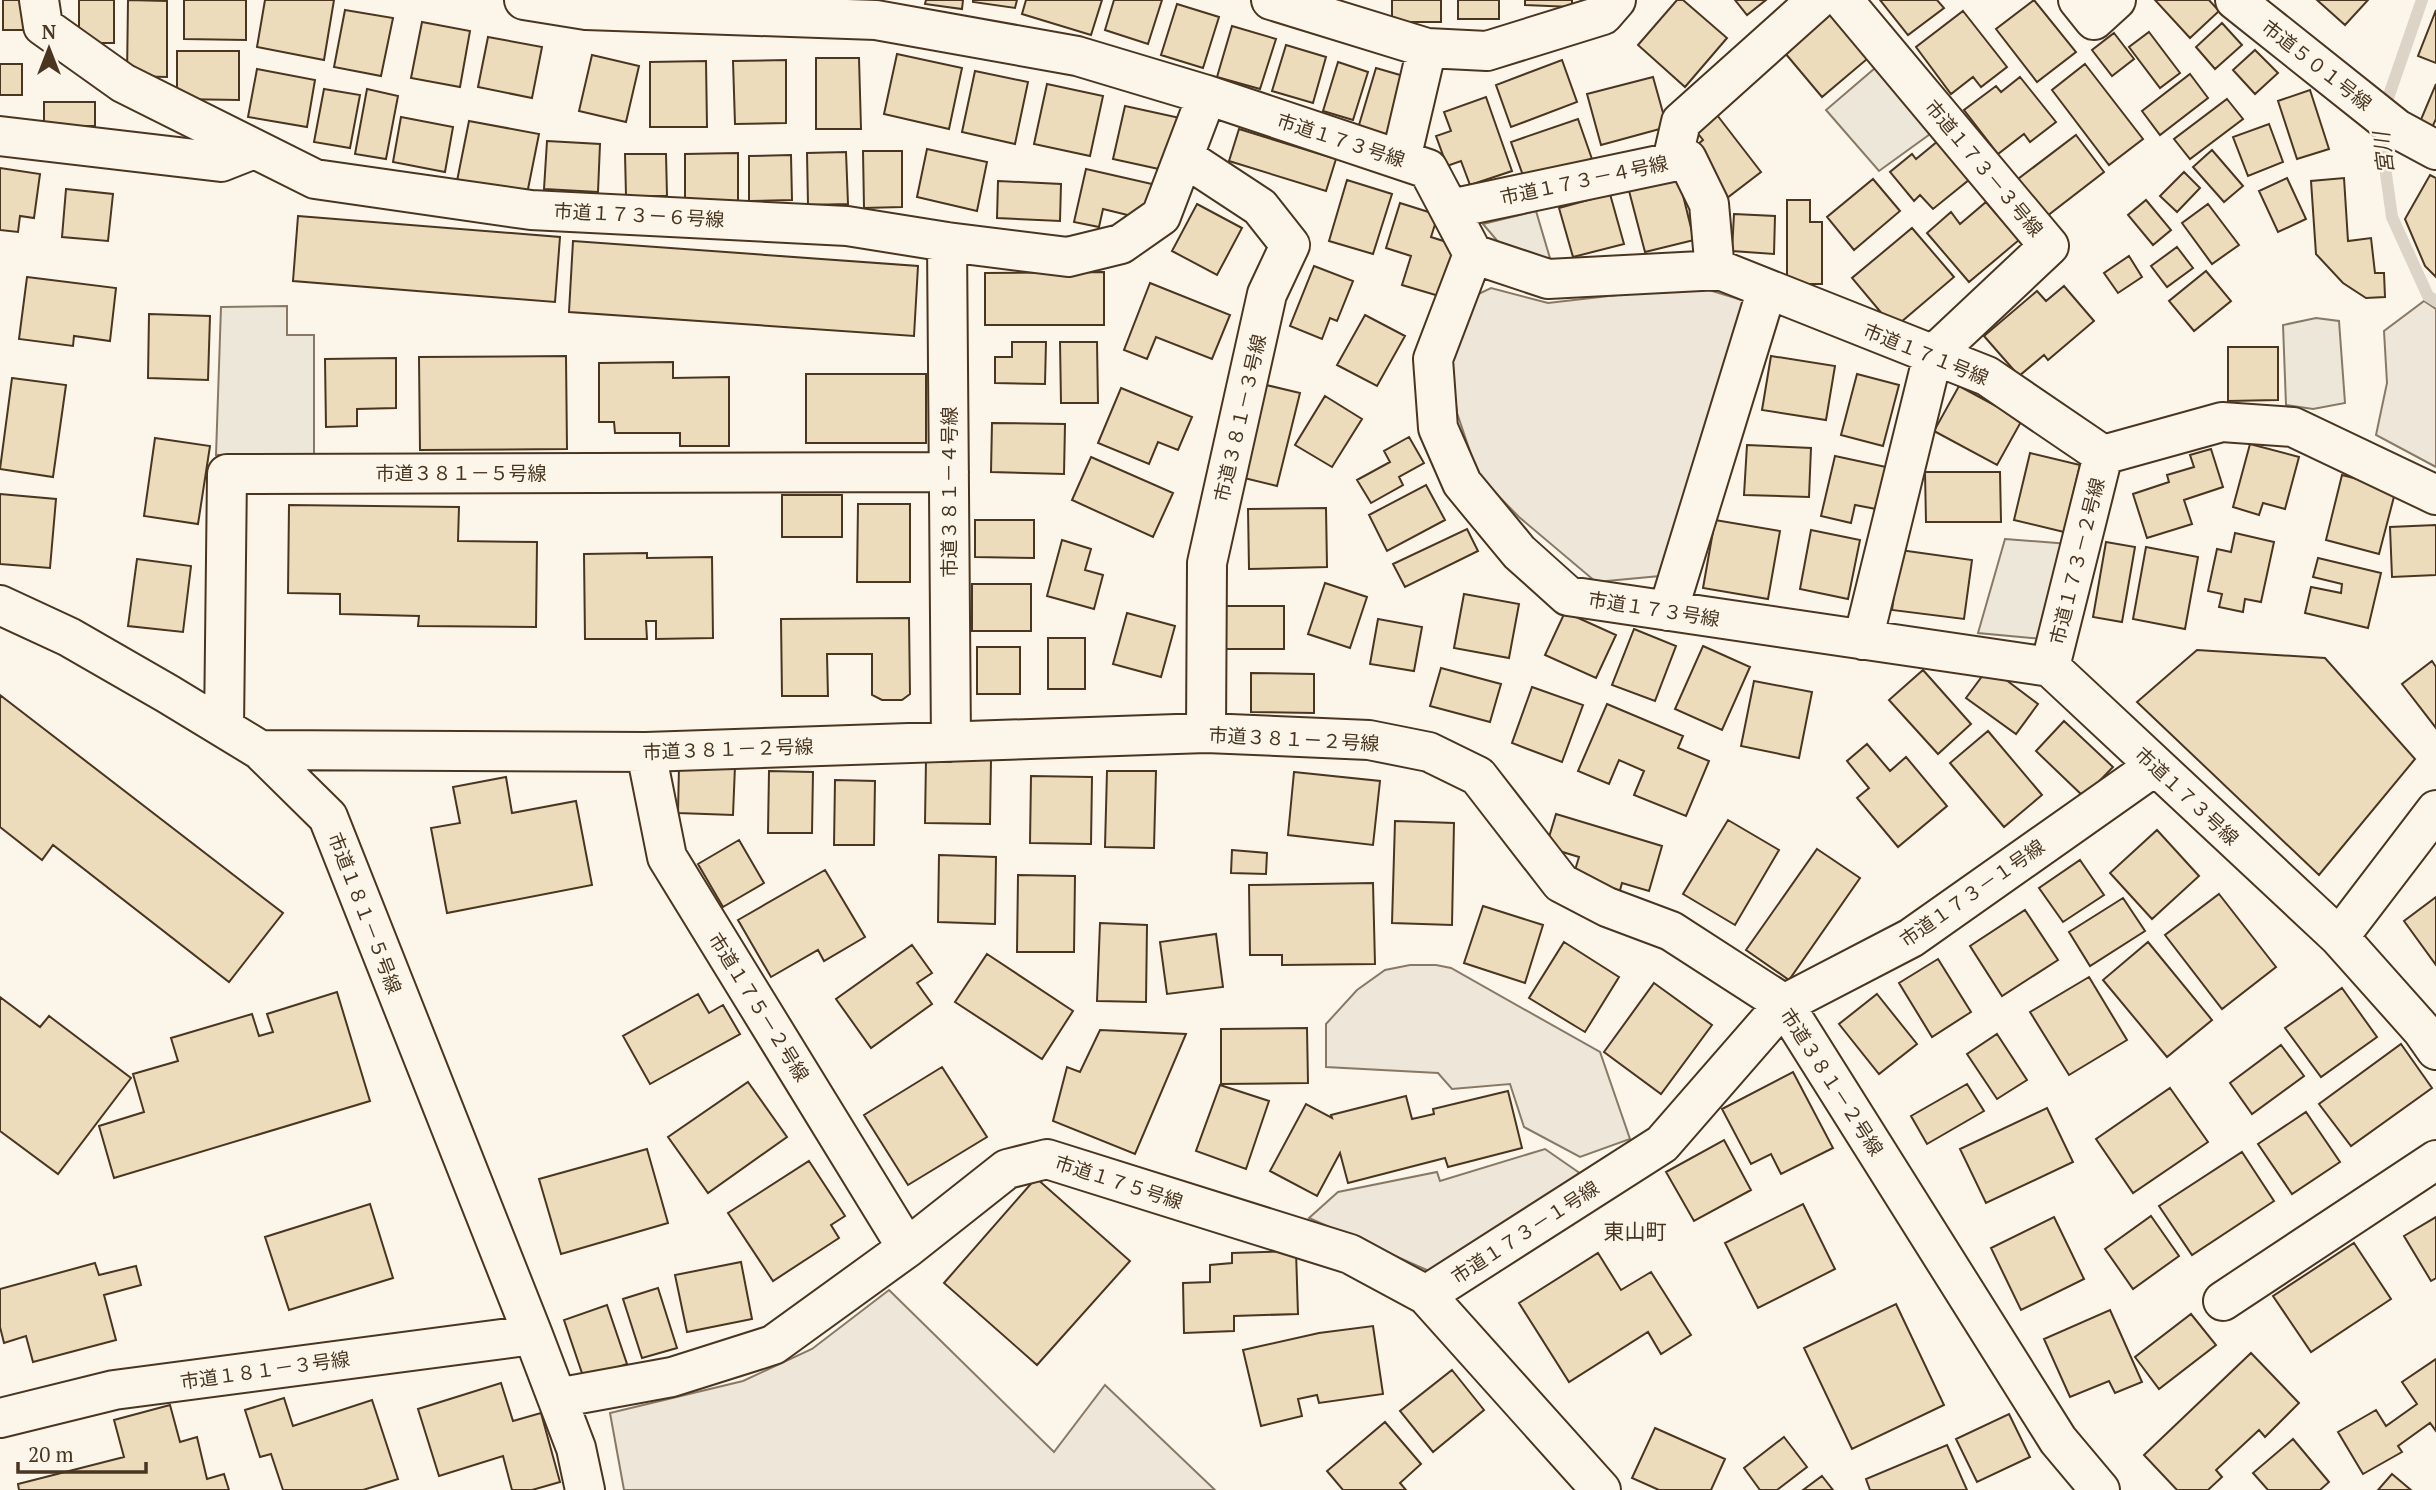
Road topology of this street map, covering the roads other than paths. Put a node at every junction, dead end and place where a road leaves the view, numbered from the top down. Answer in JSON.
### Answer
{"nodes":[{"id":1,"x":39,"y":0,"type":"edge"},
{"id":2,"x":524,"y":0,"type":"edge"},
{"id":3,"x":1271,"y":0,"type":"edge"},
{"id":4,"x":1616,"y":0,"type":"edge"},
{"id":5,"x":1817,"y":0,"type":"edge"},
{"id":6,"x":1843,"y":0,"type":"edge"},
{"id":7,"x":2078,"y":0,"type":"edge"},
{"id":8,"x":2116,"y":0,"type":"edge"},
{"id":9,"x":2235,"y":0,"type":"edge"},
{"id":10,"x":1427,"y":48,"type":"junction"},
{"id":11,"x":1207,"y":95,"type":"junction"},
{"id":12,"x":0,"y":136,"type":"edge"},
{"id":13,"x":254,"y":149,"type":"junction"},
{"id":14,"x":2436,"y":150,"type":"edge"},
{"id":15,"x":1184,"y":156,"type":"junction"},
{"id":16,"x":1401,"y":159,"type":"junction"},
{"id":17,"x":1672,"y":161,"type":"junction"},
{"id":18,"x":1450,"y":209,"type":"junction"},
{"id":19,"x":947,"y":242,"type":"junction"},
{"id":20,"x":1474,"y":254,"type":"junction"},
{"id":21,"x":1715,"y":271,"type":"junction"},
{"id":22,"x":1767,"y":289,"type":"junction"},
{"id":23,"x":1933,"y":355,"type":"junction"},
{"id":24,"x":2103,"y":455,"type":"junction"},
{"id":25,"x":949,"y":472,"type":"junction"},
{"id":26,"x":2436,"y":495,"type":"edge"},
{"id":27,"x":0,"y":605,"type":"edge"},
{"id":28,"x":1668,"y":611,"type":"junction"},
{"id":29,"x":1863,"y":640,"type":"junction"},
{"id":30,"x":2050,"y":667,"type":"junction"},
{"id":31,"x":224,"y":728,"type":"junction"},
{"id":32,"x":1206,"y":733,"type":"junction"},
{"id":33,"x":951,"y":742,"type":"junction"},
{"id":34,"x":260,"y":750,"type":"junction"},
{"id":35,"x":646,"y":752,"type":"junction"},
{"id":36,"x":2155,"y":766,"type":"junction"},
{"id":37,"x":2436,"y":810,"type":"edge"},
{"id":38,"x":2339,"y":937,"type":"junction"},
{"id":39,"x":1784,"y":1004,"type":"junction"},
{"id":40,"x":2436,"y":1050,"type":"edge"},
{"id":41,"x":2436,"y":1160,"type":"edge"},
{"id":42,"x":906,"y":1248,"type":"junction"},
{"id":43,"x":1426,"y":1296,"type":"junction"},
{"id":44,"x":2223,"y":1301,"type":"dead end"},
{"id":45,"x":533,"y":1335,"type":"junction"},
{"id":46,"x":557,"y":1398,"type":"junction"},
{"id":47,"x":0,"y":1418,"type":"edge"},
{"id":48,"x":585,"y":1490,"type":"edge"},
{"id":49,"x":1601,"y":1490,"type":"edge"},
{"id":50,"x":2100,"y":1490,"type":"edge"}],
"edges":[{"from":1,"to":13,"type":"street","name":"市道１７３－６号線"},
{"from":2,"to":11,"type":"street","name":"市道１７３号線"},
{"from":3,"to":10,"type":"street"},
{"from":4,"to":10,"type":"street"},
{"from":5,"to":17,"type":"street"},
{"from":6,"to":23,"type":"street","name":"市道１７３－３号線"},
{"from":7,"to":8,"type":"street"},
{"from":9,"to":14,"type":"street","name":"市道５０１号線"},
{"from":10,"to":16,"type":"street"},
{"from":11,"to":15,"type":"street","name":"市道１７３－６号線"},
{"from":11,"to":16,"type":"street","name":"市道１７３号線"},
{"from":12,"to":13,"type":"street"},
{"from":13,"to":19,"type":"street","name":"市道１７３－６号線"},
{"from":15,"to":19,"type":"street","name":"市道１７３－６号線"},
{"from":15,"to":32,"type":"street","name":"市道３８１－３号線"},
{"from":16,"to":18,"type":"street","name":"市道１７３号線"},
{"from":17,"to":18,"type":"street","name":"市道１７３－４号線"},
{"from":17,"to":21,"type":"street","name":"市道１７３－４号線"},
{"from":18,"to":20,"type":"street","name":"市道１７３号線"},
{"from":19,"to":25,"type":"street","name":"市道３８１－４号線"},
{"from":20,"to":21,"type":"street","name":"市道１７１号線"},
{"from":20,"to":28,"type":"street","name":"市道１７３号線"},
{"from":21,"to":22,"type":"street","name":"市道１７１号線"},
{"from":22,"to":23,"type":"street","name":"市道１７１号線"},
{"from":22,"to":28,"type":"street"},
{"from":23,"to":24,"type":"street","name":"市道１７１号線"},
{"from":23,"to":29,"type":"street"},
{"from":24,"to":26,"type":"street"},
{"from":24,"to":30,"type":"street","name":"市道１７３－２号線"},
{"from":25,"to":31,"type":"street","name":"市道３８１－５号線"},
{"from":25,"to":33,"type":"street","name":"市道３８１－４号線"},
{"from":27,"to":31,"type":"street","name":"市道１８１－５号線"},
{"from":28,"to":29,"type":"street","name":"市道１７３号線"},
{"from":29,"to":30,"type":"street","name":"市道１７３号線"},
{"from":30,"to":36,"type":"street","name":"市道１７３号線"},
{"from":31,"to":34,"type":"street","name":"市道１８１－５号線"},
{"from":32,"to":33,"type":"street","name":"市道３８１－２号線"},
{"from":32,"to":39,"type":"street","name":"市道３８１－２号線"},
{"from":33,"to":35,"type":"street","name":"市道３８１－２号線"},
{"from":34,"to":35,"type":"street","name":"市道３８１－２号線"},
{"from":34,"to":45,"type":"street","name":"市道１８１－５号線"},
{"from":35,"to":42,"type":"street","name":"市道１７５－２号線"},
{"from":36,"to":38,"type":"street","name":"市道１７３号線"},
{"from":36,"to":39,"type":"street","name":"市道１７３－１号線"},
{"from":37,"to":38,"type":"street"},
{"from":38,"to":40,"type":"street","name":"市道１７３号線"},
{"from":39,"to":43,"type":"street","name":"市道１７３－１号線"},
{"from":39,"to":50,"type":"street","name":"市道３８１－２号線"},
{"from":41,"to":44,"type":"street"},
{"from":42,"to":43,"type":"street","name":"市道１７５号線"},
{"from":42,"to":46,"type":"street","name":"市道１７５号線"},
{"from":43,"to":49,"type":"street","name":"市道１７５号線"},
{"from":45,"to":46,"type":"street","name":"市道１８１－５号線"},
{"from":45,"to":47,"type":"street","name":"市道１８１－３号線"},
{"from":46,"to":48,"type":"street","name":"市道１８１－５号線"}]}
